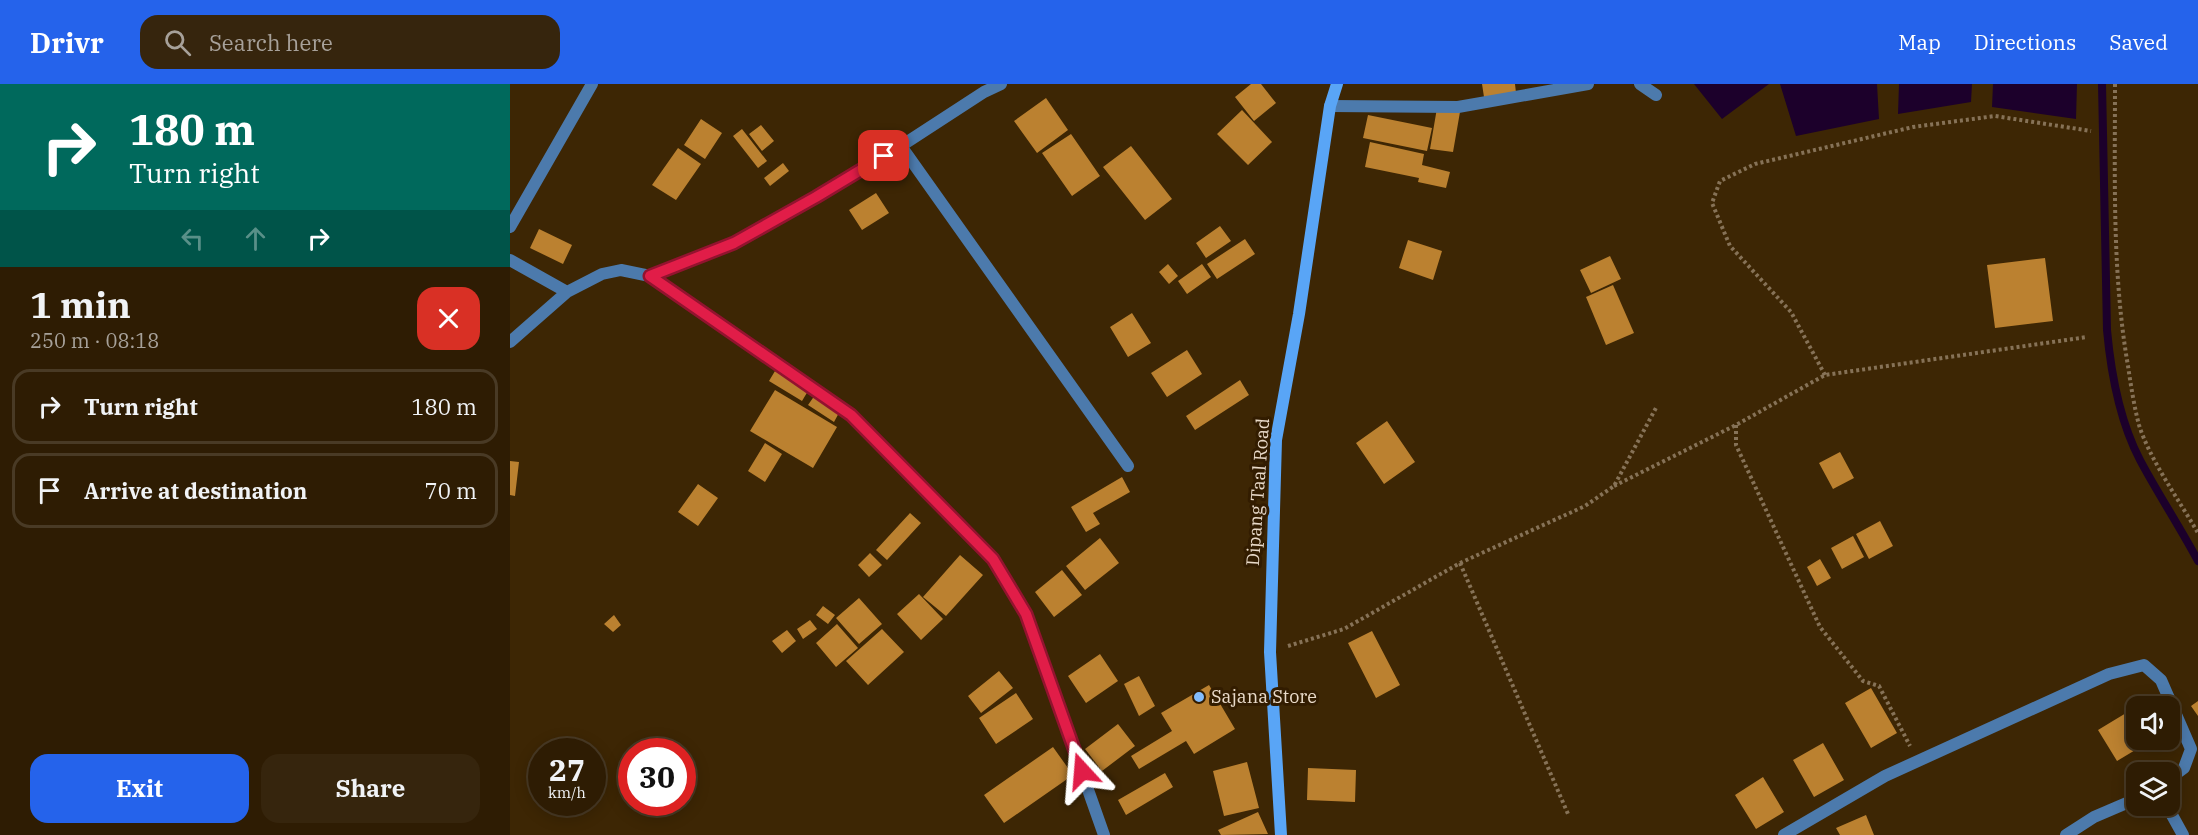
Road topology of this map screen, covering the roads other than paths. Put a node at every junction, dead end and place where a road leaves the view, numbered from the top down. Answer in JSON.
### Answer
{"nodes":[{"id":1,"x":592,"y":84,"type":"edge"},
{"id":2,"x":1001,"y":84,"type":"edge"},
{"id":3,"x":1337,"y":84,"type":"edge"},
{"id":4,"x":1588,"y":84,"type":"edge"},
{"id":5,"x":1640,"y":84,"type":"edge"},
{"id":6,"x":1656,"y":95,"type":"dead end"},
{"id":7,"x":1330,"y":106,"type":"junction"},
{"id":8,"x":901,"y":146,"type":"junction"},
{"id":9,"x":510,"y":227,"type":"edge"},
{"id":10,"x":510,"y":260,"type":"edge"},
{"id":11,"x":650,"y":276,"type":"junction"},
{"id":12,"x":567,"y":292,"type":"junction"},
{"id":13,"x":510,"y":342,"type":"edge"},
{"id":14,"x":1128,"y":466,"type":"dead end"},
{"id":15,"x":2180,"y":771,"type":"edge"},
{"id":16,"x":2126,"y":803,"type":"edge"},
{"id":17,"x":2173,"y":816,"type":"edge"},
{"id":18,"x":1104,"y":835,"type":"edge"},
{"id":19,"x":1281,"y":835,"type":"edge"},
{"id":20,"x":1784,"y":835,"type":"edge"},
{"id":21,"x":2066,"y":835,"type":"edge"},
{"id":22,"x":2183,"y":835,"type":"edge"}],
"edges":[{"from":1,"to":9,"type":"street"},
{"from":2,"to":8,"type":"street"},
{"from":3,"to":7,"type":"main road","name":"Dipang Taal Road"},
{"from":4,"to":7,"type":"street"},
{"from":5,"to":6,"type":"street"},
{"from":7,"to":19,"type":"main road","name":"Dipang Taal Road"},
{"from":8,"to":11,"type":"street"},
{"from":8,"to":14,"type":"street"},
{"from":10,"to":12,"type":"street"},
{"from":11,"to":12,"type":"street"},
{"from":11,"to":18,"type":"street"},
{"from":12,"to":13,"type":"street"},
{"from":15,"to":20,"type":"street"},
{"from":16,"to":21,"type":"street"},
{"from":17,"to":22,"type":"street"}]}
